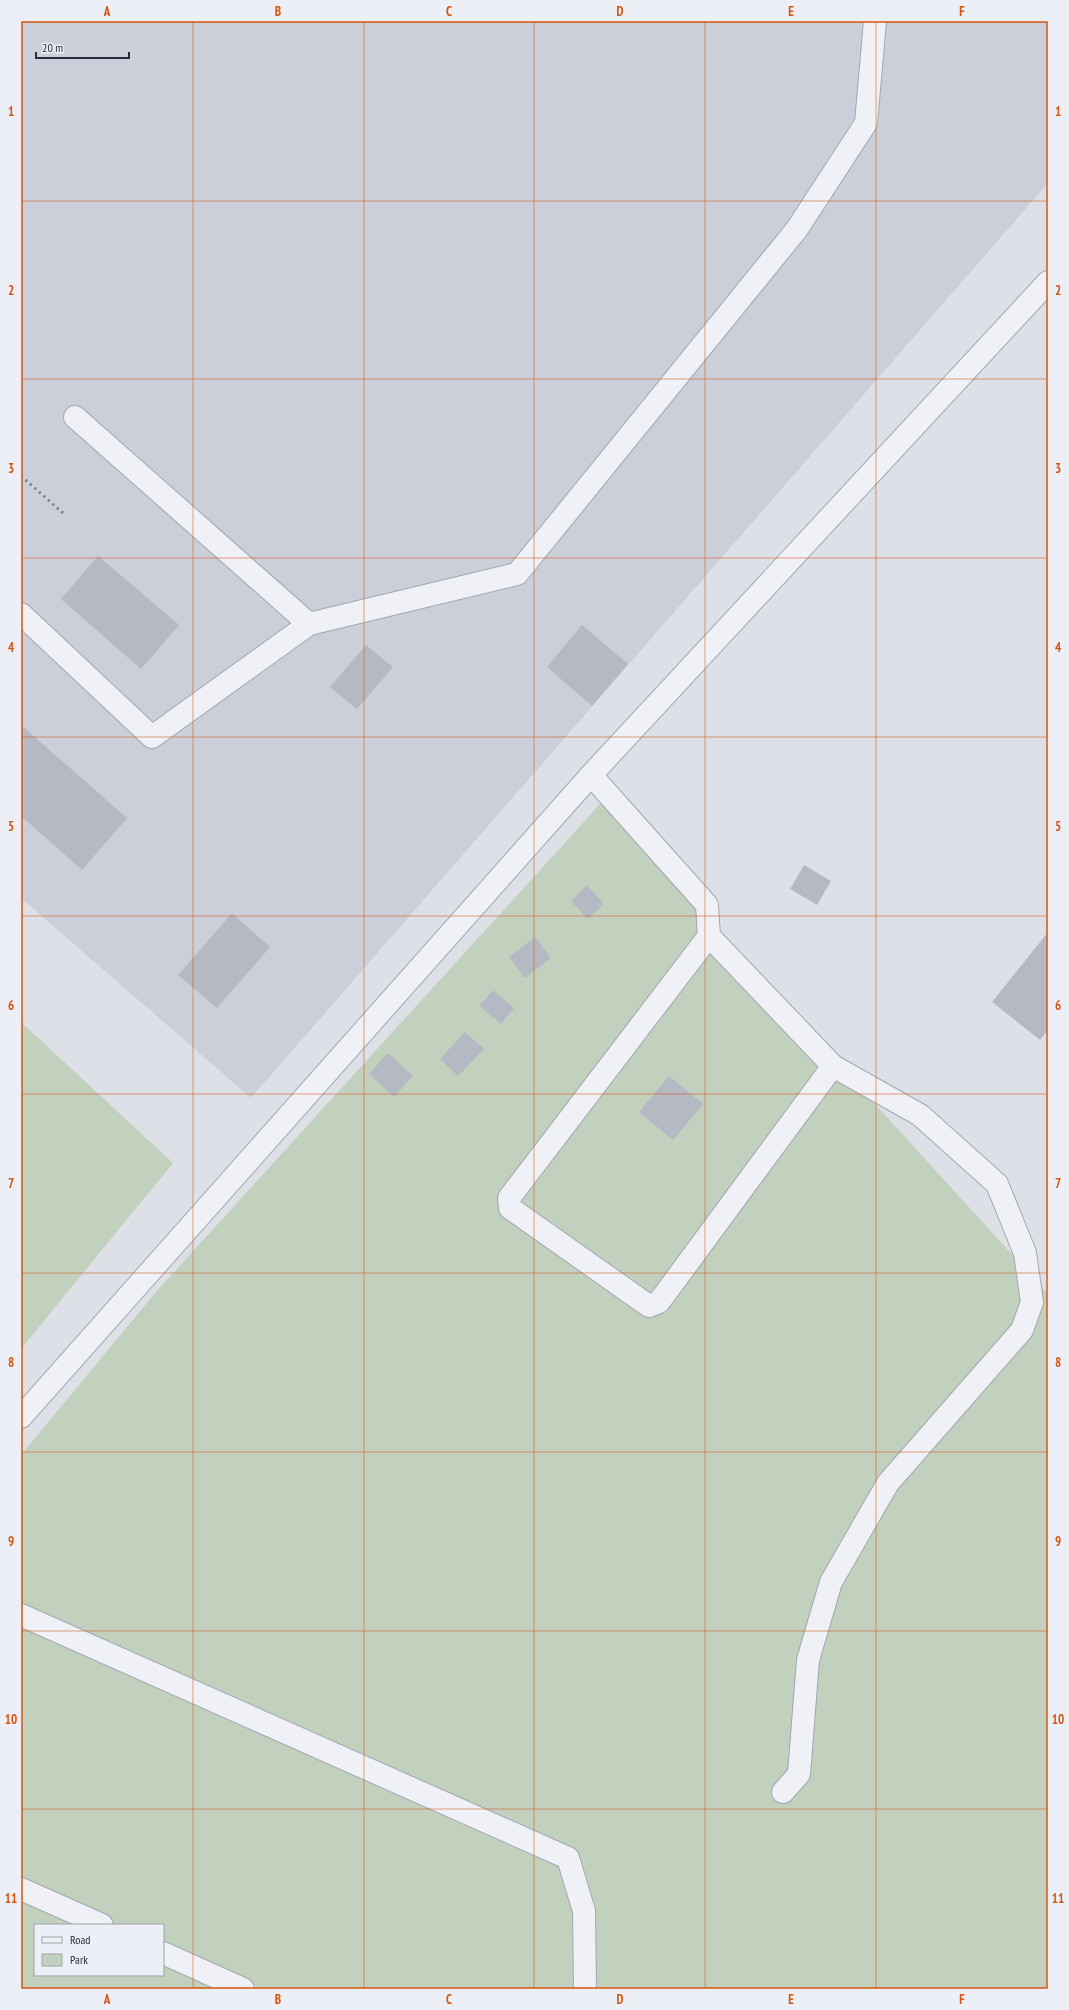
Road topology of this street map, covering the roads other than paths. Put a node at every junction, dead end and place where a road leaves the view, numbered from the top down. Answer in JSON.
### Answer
{"nodes":[{"id":1,"x":875,"y":21,"type":"edge"},
{"id":2,"x":1048,"y":282,"type":"edge"},
{"id":3,"x":75,"y":417,"type":"dead end"},
{"id":4,"x":21,"y":614,"type":"edge"},
{"id":5,"x":309,"y":624,"type":"junction"},
{"id":6,"x":591,"y":775,"type":"junction"},
{"id":7,"x":709,"y":936,"type":"junction"},
{"id":8,"x":833,"y":1066,"type":"junction"},
{"id":9,"x":21,"y":1416,"type":"edge"},
{"id":10,"x":21,"y":1615,"type":"edge"},
{"id":11,"x":783,"y":1792,"type":"dead end"},
{"id":12,"x":21,"y":1889,"type":"edge"},
{"id":13,"x":100,"y":1924,"type":"edge"},
{"id":14,"x":164,"y":1953,"type":"edge"},
{"id":15,"x":243,"y":1989,"type":"edge"},
{"id":16,"x":585,"y":1989,"type":"edge"}],
"edges":[{"from":1,"to":5,"type":"street"},
{"from":2,"to":6,"type":"street"},
{"from":3,"to":5,"type":"street"},
{"from":4,"to":5,"type":"street"},
{"from":6,"to":7,"type":"street"},
{"from":6,"to":9,"type":"street"},
{"from":7,"to":8,"type":"street"},
{"from":7,"to":8,"type":"street"},
{"from":8,"to":11,"type":"street"},
{"from":10,"to":16,"type":"street"},
{"from":12,"to":13,"type":"street"},
{"from":14,"to":15,"type":"street"}]}
